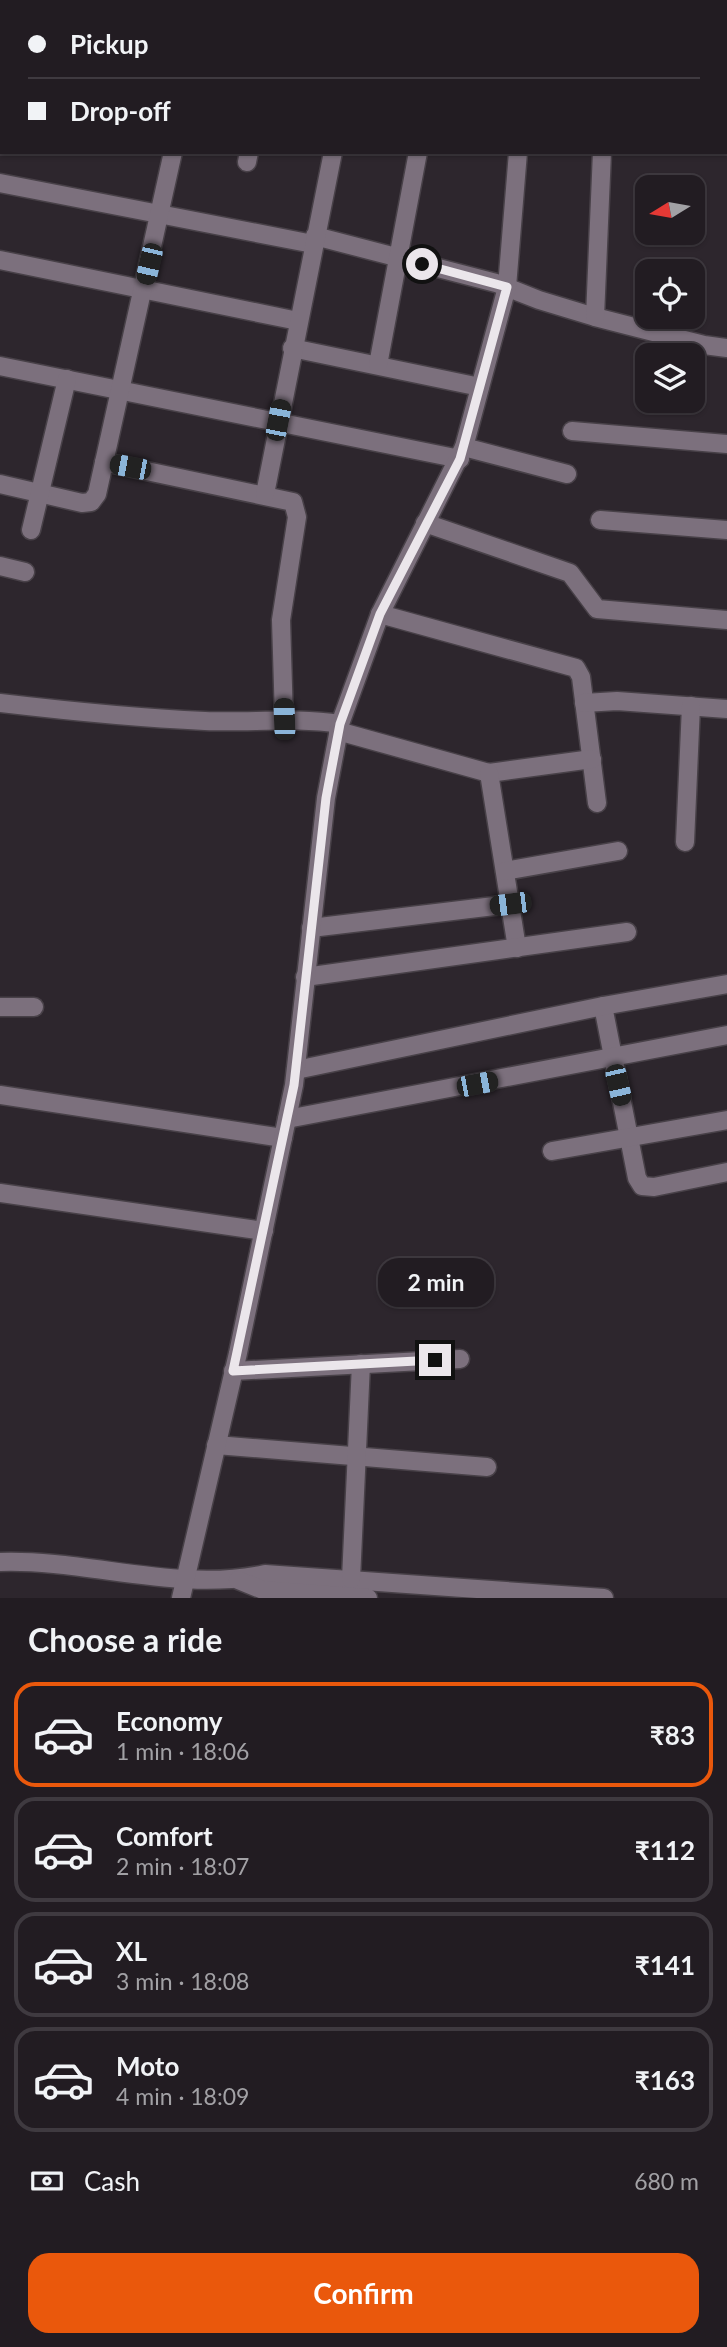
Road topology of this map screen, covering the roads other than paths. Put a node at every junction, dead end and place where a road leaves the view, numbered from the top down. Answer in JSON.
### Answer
{"nodes":[{"id":1,"x":173,"y":154,"type":"edge"},
{"id":2,"x":333,"y":154,"type":"edge"},
{"id":3,"x":418,"y":154,"type":"edge"},
{"id":4,"x":517,"y":154,"type":"edge"},
{"id":5,"x":602,"y":154,"type":"edge"},
{"id":6,"x":0,"y":183,"type":"edge"},
{"id":7,"x":161,"y":216,"type":"junction"},
{"id":8,"x":314,"y":240,"type":"junction"},
{"id":9,"x":398,"y":257,"type":"junction"},
{"id":10,"x":0,"y":260,"type":"edge"},
{"id":11,"x":507,"y":287,"type":"junction"},
{"id":12,"x":144,"y":289,"type":"junction"},
{"id":13,"x":595,"y":317,"type":"junction"},
{"id":14,"x":298,"y":321,"type":"junction"},
{"id":15,"x":292,"y":348,"type":"junction"},
{"id":16,"x":727,"y":348,"type":"edge"},
{"id":17,"x":378,"y":365,"type":"junction"},
{"id":18,"x":0,"y":366,"type":"edge"},
{"id":19,"x":68,"y":379,"type":"junction"},
{"id":20,"x":480,"y":387,"type":"junction"},
{"id":21,"x":121,"y":390,"type":"junction"},
{"id":22,"x":278,"y":420,"type":"junction"},
{"id":23,"x":572,"y":431,"type":"dead end"},
{"id":24,"x":727,"y":444,"type":"edge"},
{"id":25,"x":462,"y":453,"type":"junction"},
{"id":26,"x":104,"y":462,"type":"junction"},
{"id":27,"x":566,"y":474,"type":"dead end"},
{"id":28,"x":0,"y":484,"type":"edge"},
{"id":29,"x":38,"y":493,"type":"junction"},
{"id":30,"x":265,"y":494,"type":"junction"},
{"id":31,"x":600,"y":520,"type":"dead end"},
{"id":32,"x":425,"y":523,"type":"junction"},
{"id":33,"x":31,"y":530,"type":"dead end"},
{"id":34,"x":727,"y":530,"type":"edge"},
{"id":35,"x":0,"y":566,"type":"edge"},
{"id":36,"x":25,"y":572,"type":"dead end"},
{"id":37,"x":380,"y":614,"type":"junction"},
{"id":38,"x":727,"y":620,"type":"edge"},
{"id":39,"x":0,"y":703,"type":"edge"},
{"id":40,"x":584,"y":703,"type":"junction"},
{"id":41,"x":691,"y":706,"type":"junction"},
{"id":42,"x":727,"y":709,"type":"edge"},
{"id":43,"x":284,"y":719,"type":"junction"},
{"id":44,"x":339,"y":727,"type":"junction"},
{"id":45,"x":592,"y":760,"type":"junction"},
{"id":46,"x":489,"y":773,"type":"junction"},
{"id":47,"x":597,"y":803,"type":"dead end"},
{"id":48,"x":685,"y":842,"type":"dead end"},
{"id":49,"x":618,"y":851,"type":"dead end"},
{"id":50,"x":505,"y":871,"type":"junction"},
{"id":51,"x":510,"y":904,"type":"junction"},
{"id":52,"x":311,"y":928,"type":"junction"},
{"id":53,"x":627,"y":932,"type":"dead end"},
{"id":54,"x":517,"y":948,"type":"junction"},
{"id":55,"x":305,"y":977,"type":"junction"},
{"id":56,"x":727,"y":984,"type":"edge"},
{"id":57,"x":603,"y":1006,"type":"junction"},
{"id":58,"x":0,"y":1007,"type":"edge"},
{"id":59,"x":34,"y":1007,"type":"dead end"},
{"id":60,"x":727,"y":1035,"type":"edge"},
{"id":61,"x":612,"y":1058,"type":"junction"},
{"id":62,"x":296,"y":1070,"type":"junction"},
{"id":63,"x":0,"y":1095,"type":"edge"},
{"id":64,"x":287,"y":1119,"type":"junction"},
{"id":65,"x":727,"y":1120,"type":"edge"},
{"id":66,"x":629,"y":1137,"type":"junction"},
{"id":67,"x":283,"y":1138,"type":"junction"},
{"id":68,"x":552,"y":1151,"type":"dead end"},
{"id":69,"x":727,"y":1172,"type":"edge"},
{"id":70,"x":0,"y":1193,"type":"edge"},
{"id":71,"x":264,"y":1231,"type":"junction"},
{"id":72,"x":460,"y":1359,"type":"dead end"},
{"id":73,"x":361,"y":1364,"type":"junction"},
{"id":74,"x":233,"y":1371,"type":"junction"},
{"id":75,"x":216,"y":1445,"type":"junction"},
{"id":76,"x":359,"y":1457,"type":"junction"},
{"id":77,"x":487,"y":1467,"type":"dead end"},
{"id":78,"x":0,"y":1562,"type":"edge"},
{"id":79,"x":186,"y":1578,"type":"junction"},
{"id":80,"x":351,"y":1579,"type":"junction"},
{"id":81,"x":263,"y":1587,"type":"edge"},
{"id":82,"x":181,"y":1598,"type":"edge"},
{"id":83,"x":368,"y":1598,"type":"edge"},
{"id":84,"x":604,"y":1598,"type":"edge"}],
"edges":[{"from":1,"to":7,"type":"street"},
{"from":2,"to":8,"type":"street"},
{"from":3,"to":9,"type":"street"},
{"from":4,"to":11,"type":"street"},
{"from":5,"to":13,"type":"street"},
{"from":6,"to":7,"type":"street"},
{"from":7,"to":8,"type":"street"},
{"from":7,"to":12,"type":"street"},
{"from":8,"to":9,"type":"street"},
{"from":8,"to":14,"type":"street"},
{"from":9,"to":11,"type":"street"},
{"from":9,"to":17,"type":"street"},
{"from":10,"to":12,"type":"street"},
{"from":11,"to":13,"type":"street"},
{"from":11,"to":20,"type":"street"},
{"from":12,"to":14,"type":"street"},
{"from":12,"to":21,"type":"street"},
{"from":13,"to":16,"type":"street"},
{"from":14,"to":15,"type":"street"},
{"from":15,"to":17,"type":"street"},
{"from":15,"to":22,"type":"street"},
{"from":17,"to":20,"type":"street"},
{"from":18,"to":19,"type":"street"},
{"from":19,"to":21,"type":"street"},
{"from":19,"to":29,"type":"street"},
{"from":20,"to":25,"type":"street"},
{"from":21,"to":22,"type":"street"},
{"from":21,"to":26,"type":"street"},
{"from":22,"to":25,"type":"street"},
{"from":22,"to":30,"type":"street"},
{"from":23,"to":24,"type":"street"},
{"from":25,"to":27,"type":"street"},
{"from":25,"to":32,"type":"street"},
{"from":26,"to":29,"type":"street"},
{"from":26,"to":30,"type":"street"},
{"from":28,"to":29,"type":"street"},
{"from":29,"to":33,"type":"street"},
{"from":30,"to":43,"type":"street"},
{"from":31,"to":34,"type":"street"},
{"from":32,"to":37,"type":"street"},
{"from":32,"to":38,"type":"street"},
{"from":35,"to":36,"type":"street"},
{"from":37,"to":40,"type":"street"},
{"from":37,"to":44,"type":"street"},
{"from":39,"to":43,"type":"street"},
{"from":40,"to":41,"type":"street"},
{"from":40,"to":45,"type":"street"},
{"from":41,"to":42,"type":"street"},
{"from":41,"to":48,"type":"street"},
{"from":43,"to":44,"type":"street"},
{"from":44,"to":46,"type":"street"},
{"from":44,"to":52,"type":"street"},
{"from":45,"to":46,"type":"street"},
{"from":45,"to":47,"type":"street"},
{"from":46,"to":50,"type":"street"},
{"from":49,"to":50,"type":"street"},
{"from":50,"to":51,"type":"street"},
{"from":51,"to":52,"type":"street"},
{"from":51,"to":54,"type":"street"},
{"from":52,"to":55,"type":"street"},
{"from":53,"to":54,"type":"street"},
{"from":54,"to":55,"type":"street"},
{"from":55,"to":62,"type":"street"},
{"from":56,"to":57,"type":"street"},
{"from":57,"to":61,"type":"street"},
{"from":57,"to":62,"type":"street"},
{"from":58,"to":59,"type":"street"},
{"from":60,"to":61,"type":"street"},
{"from":61,"to":64,"type":"street"},
{"from":61,"to":66,"type":"street"},
{"from":62,"to":64,"type":"street"},
{"from":63,"to":67,"type":"street"},
{"from":64,"to":67,"type":"street"},
{"from":65,"to":66,"type":"street"},
{"from":66,"to":68,"type":"street"},
{"from":66,"to":69,"type":"street"},
{"from":67,"to":71,"type":"street"},
{"from":70,"to":71,"type":"street"},
{"from":71,"to":74,"type":"street"},
{"from":72,"to":73,"type":"street"},
{"from":73,"to":74,"type":"street"},
{"from":73,"to":76,"type":"street"},
{"from":74,"to":75,"type":"street"},
{"from":75,"to":76,"type":"street"},
{"from":75,"to":79,"type":"street"},
{"from":76,"to":77,"type":"street"},
{"from":76,"to":80,"type":"street"},
{"from":78,"to":79,"type":"street"},
{"from":79,"to":81,"type":"street"},
{"from":79,"to":82,"type":"street"},
{"from":80,"to":81,"type":"street"},
{"from":80,"to":84,"type":"street"},
{"from":81,"to":83,"type":"street"}]}
